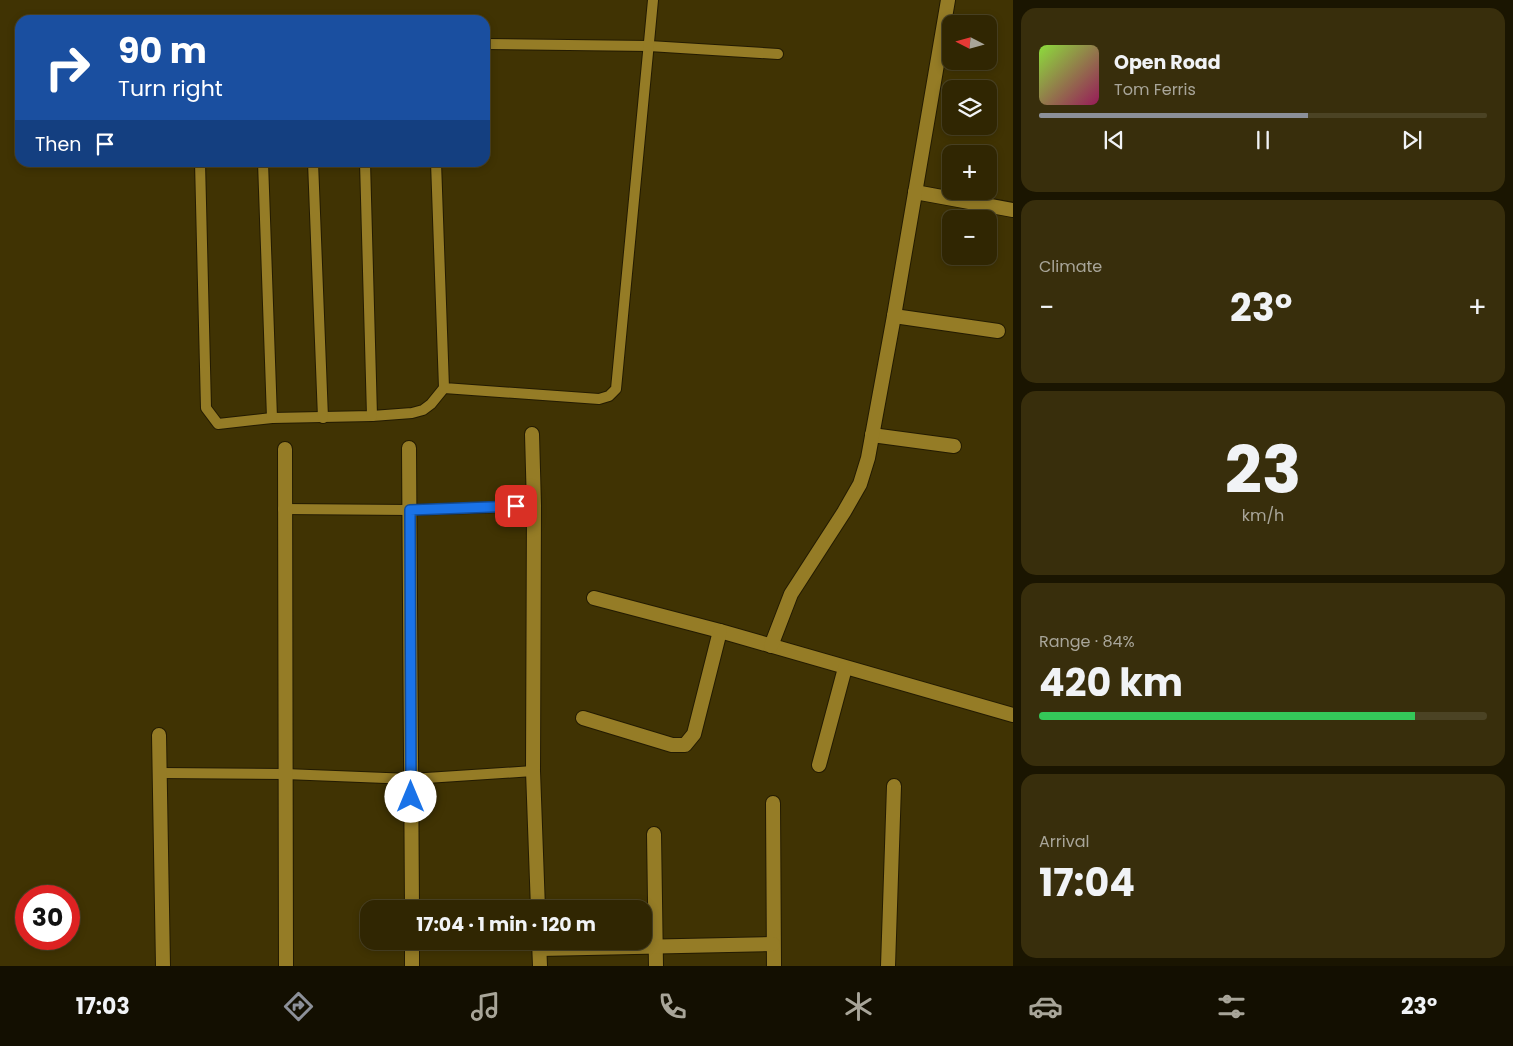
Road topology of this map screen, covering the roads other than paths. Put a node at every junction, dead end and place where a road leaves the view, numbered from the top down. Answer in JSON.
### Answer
{"nodes":[{"id":1,"x":653,"y":0,"type":"edge"},
{"id":2,"x":948,"y":0,"type":"edge"},
{"id":3,"x":490,"y":44,"type":"edge"},
{"id":4,"x":649,"y":46,"type":"junction"},
{"id":5,"x":778,"y":54,"type":"dead end"},
{"id":6,"x":200,"y":167,"type":"edge"},
{"id":7,"x":264,"y":167,"type":"edge"},
{"id":8,"x":313,"y":167,"type":"edge"},
{"id":9,"x":365,"y":167,"type":"edge"},
{"id":10,"x":436,"y":167,"type":"edge"},
{"id":11,"x":916,"y":192,"type":"junction"},
{"id":12,"x":1013,"y":210,"type":"edge"},
{"id":13,"x":894,"y":316,"type":"junction"},
{"id":14,"x":998,"y":331,"type":"dead end"},
{"id":15,"x":444,"y":388,"type":"junction"},
{"id":16,"x":372,"y":416,"type":"junction"},
{"id":17,"x":272,"y":418,"type":"junction"},
{"id":18,"x":323,"y":418,"type":"junction"},
{"id":19,"x":532,"y":434,"type":"dead end"},
{"id":20,"x":872,"y":435,"type":"junction"},
{"id":21,"x":954,"y":446,"type":"dead end"},
{"id":22,"x":409,"y":448,"type":"dead end"},
{"id":23,"x":284,"y":449,"type":"dead end"},
{"id":24,"x":534,"y":506,"type":"junction"},
{"id":25,"x":283,"y":509,"type":"junction"},
{"id":26,"x":410,"y":510,"type":"junction"},
{"id":27,"x":594,"y":598,"type":"dead end"},
{"id":28,"x":720,"y":631,"type":"junction"},
{"id":29,"x":771,"y":646,"type":"junction"},
{"id":30,"x":845,"y":668,"type":"junction"},
{"id":31,"x":1013,"y":715,"type":"edge"},
{"id":32,"x":583,"y":718,"type":"dead end"},
{"id":33,"x":159,"y":735,"type":"dead end"},
{"id":34,"x":819,"y":765,"type":"dead end"},
{"id":35,"x":533,"y":771,"type":"junction"},
{"id":36,"x":160,"y":773,"type":"junction"},
{"id":37,"x":285,"y":774,"type":"junction"},
{"id":38,"x":411,"y":778,"type":"junction"},
{"id":39,"x":894,"y":786,"type":"dead end"},
{"id":40,"x":773,"y":803,"type":"dead end"},
{"id":41,"x":654,"y":834,"type":"dead end"},
{"id":42,"x":412,"y":900,"type":"edge"},
{"id":43,"x":538,"y":900,"type":"edge"},
{"id":44,"x":773,"y":944,"type":"junction"},
{"id":45,"x":652,"y":946,"type":"edge"},
{"id":46,"x":656,"y":946,"type":"junction"},
{"id":47,"x":412,"y":950,"type":"edge"},
{"id":48,"x":539,"y":950,"type":"edge"},
{"id":49,"x":163,"y":966,"type":"edge"},
{"id":50,"x":286,"y":966,"type":"edge"},
{"id":51,"x":412,"y":966,"type":"edge"},
{"id":52,"x":540,"y":966,"type":"edge"},
{"id":53,"x":656,"y":966,"type":"edge"},
{"id":54,"x":774,"y":966,"type":"edge"},
{"id":55,"x":888,"y":966,"type":"edge"}],
"edges":[{"from":1,"to":4,"type":"lane"},
{"from":2,"to":11,"type":"street"},
{"from":3,"to":4,"type":"lane"},
{"from":4,"to":5,"type":"lane"},
{"from":4,"to":15,"type":"lane"},
{"from":6,"to":17,"type":"lane"},
{"from":7,"to":17,"type":"lane"},
{"from":8,"to":18,"type":"lane"},
{"from":9,"to":16,"type":"lane"},
{"from":10,"to":15,"type":"lane"},
{"from":11,"to":12,"type":"street"},
{"from":11,"to":13,"type":"street"},
{"from":13,"to":14,"type":"street"},
{"from":13,"to":20,"type":"street"},
{"from":15,"to":16,"type":"lane"},
{"from":16,"to":18,"type":"lane"},
{"from":17,"to":18,"type":"lane"},
{"from":19,"to":24,"type":"street"},
{"from":20,"to":21,"type":"street"},
{"from":20,"to":29,"type":"street"},
{"from":22,"to":26,"type":"street"},
{"from":23,"to":25,"type":"street"},
{"from":24,"to":26,"type":"lane"},
{"from":24,"to":35,"type":"street"},
{"from":25,"to":26,"type":"lane"},
{"from":25,"to":37,"type":"street"},
{"from":26,"to":38,"type":"street"},
{"from":27,"to":28,"type":"street"},
{"from":28,"to":29,"type":"street"},
{"from":28,"to":32,"type":"street"},
{"from":29,"to":30,"type":"street"},
{"from":30,"to":31,"type":"street"},
{"from":30,"to":34,"type":"street"},
{"from":33,"to":36,"type":"street"},
{"from":35,"to":38,"type":"lane"},
{"from":35,"to":43,"type":"street"},
{"from":36,"to":37,"type":"lane"},
{"from":36,"to":49,"type":"street"},
{"from":37,"to":38,"type":"lane"},
{"from":37,"to":50,"type":"street"},
{"from":38,"to":42,"type":"street"},
{"from":39,"to":55,"type":"street"},
{"from":40,"to":44,"type":"street"},
{"from":41,"to":46,"type":"street"},
{"from":44,"to":46,"type":"street"},
{"from":44,"to":54,"type":"street"},
{"from":45,"to":46,"type":"street"},
{"from":46,"to":53,"type":"street"},
{"from":47,"to":51,"type":"street"},
{"from":48,"to":52,"type":"street"}]}
